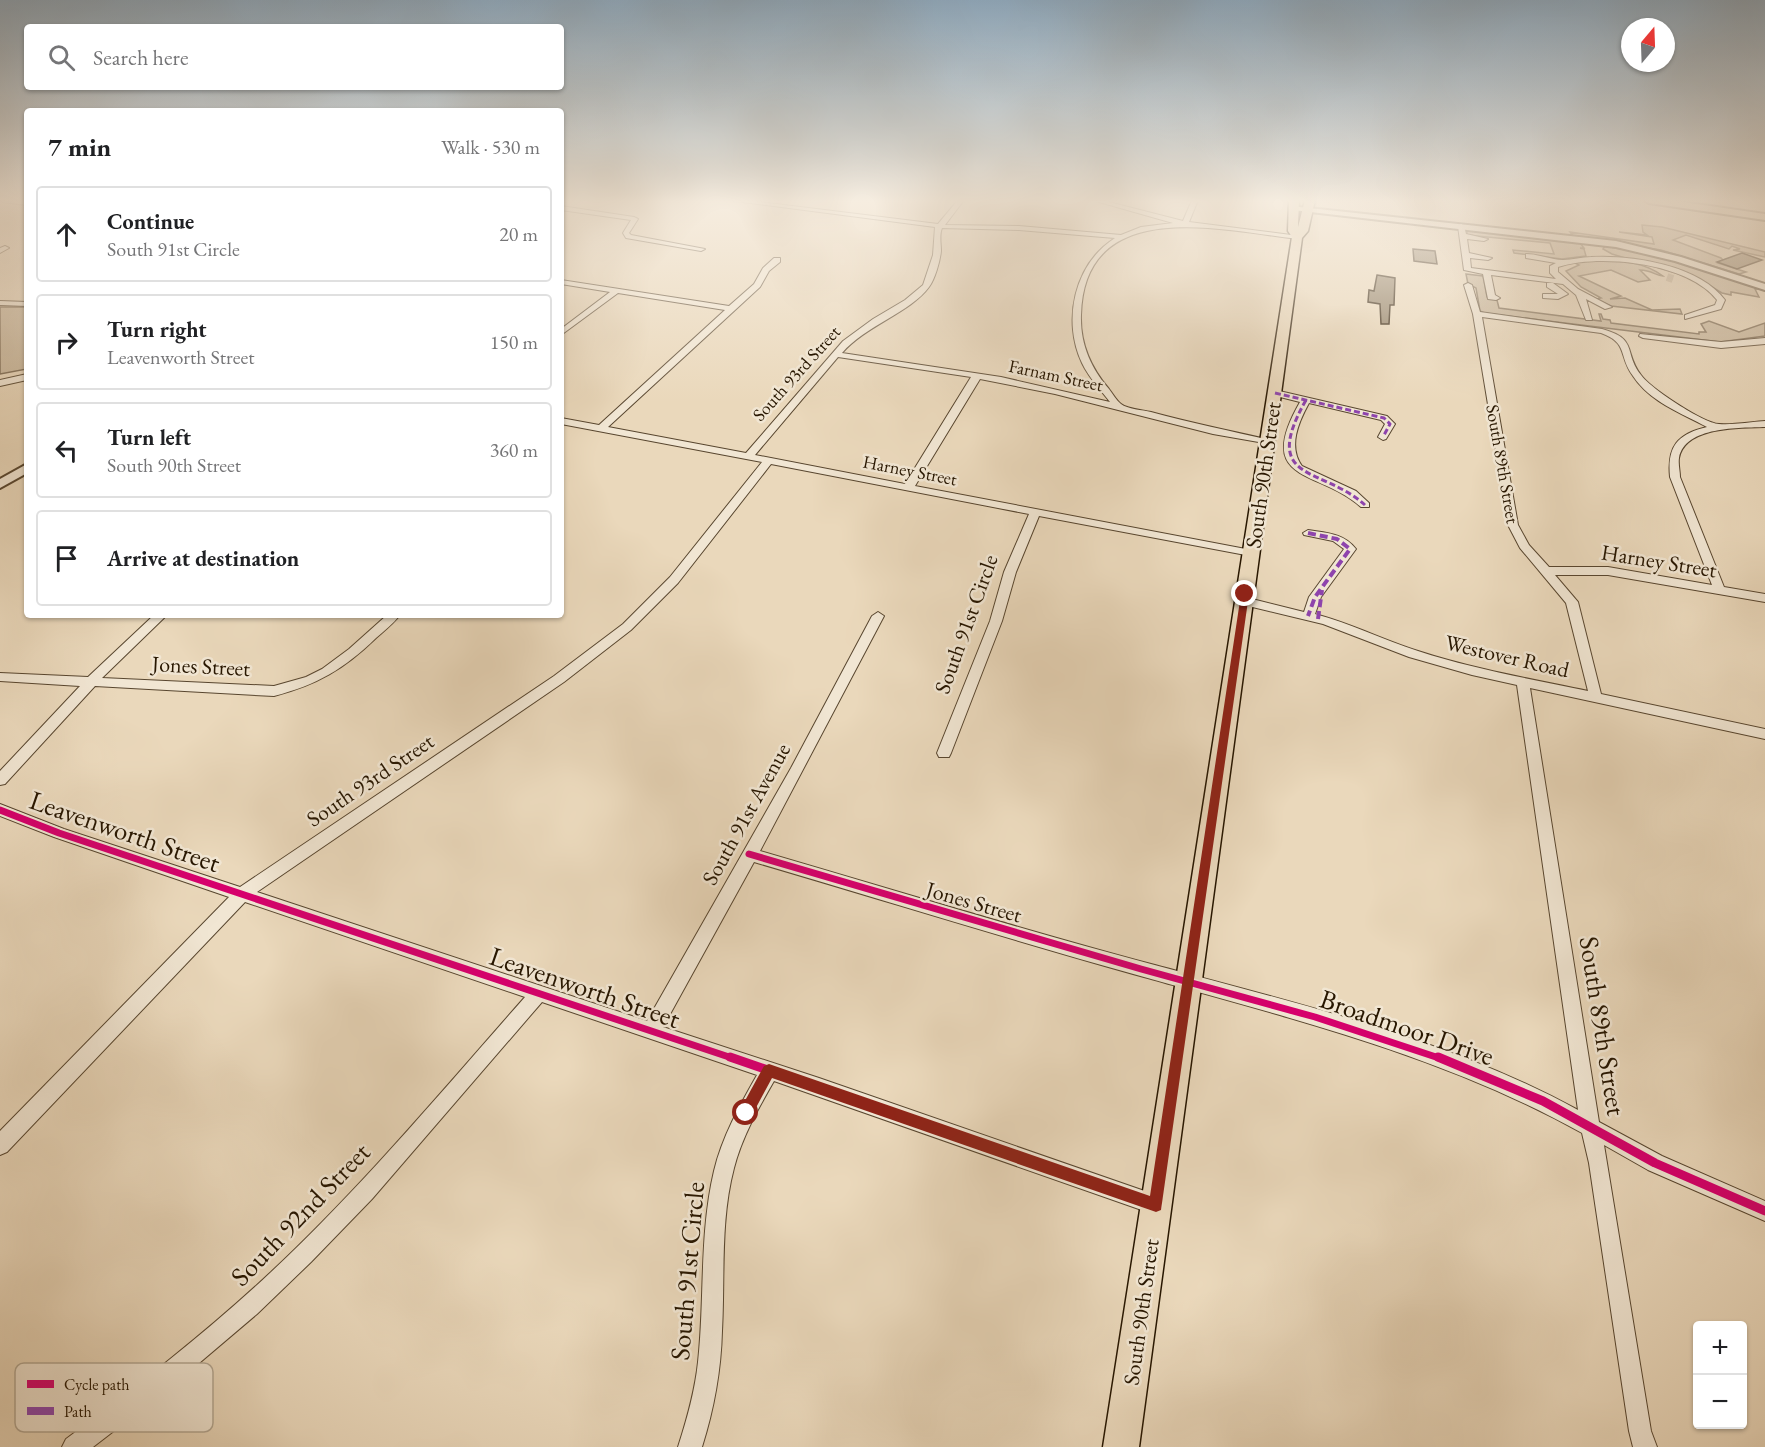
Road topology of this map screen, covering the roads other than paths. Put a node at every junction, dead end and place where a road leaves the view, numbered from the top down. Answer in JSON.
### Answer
{"nodes":[{"id":1,"x":1658,"y":267,"type":"edge"},
{"id":2,"x":769,"y":268,"type":"edge"},
{"id":3,"x":933,"y":268,"type":"edge"},
{"id":4,"x":1092,"y":268,"type":"edge"},
{"id":5,"x":1293,"y":268,"type":"edge"},
{"id":6,"x":1468,"y":268,"type":"edge"},
{"id":7,"x":1554,"y":268,"type":"edge"},
{"id":8,"x":1659,"y":268,"type":"tunnel mouth"},
{"id":9,"x":1704,"y":268,"type":"edge"},
{"id":10,"x":1486,"y":273,"type":"junction"},
{"id":11,"x":1549,"y":281,"type":"junction"},
{"id":12,"x":564,"y":282,"type":"edge"},
{"id":13,"x":1563,"y":282,"type":"junction"},
{"id":14,"x":1468,"y":285,"type":"dead end"},
{"id":15,"x":1708,"y":286,"type":"junction"},
{"id":16,"x":1765,"y":287,"type":"edge"},
{"id":17,"x":616,"y":291,"type":"junction"},
{"id":18,"x":1717,"y":293,"type":"junction"},
{"id":19,"x":1580,"y":294,"type":"junction"},
{"id":20,"x":1546,"y":296,"type":"dead end"},
{"id":21,"x":1731,"y":296,"type":"dead end"},
{"id":22,"x":0,"y":298,"type":"edge"},
{"id":23,"x":1496,"y":298,"type":"dead end"},
{"id":24,"x":24,"y":299,"type":"edge"},
{"id":25,"x":0,"y":303,"type":"edge"},
{"id":26,"x":24,"y":304,"type":"edge"},
{"id":27,"x":730,"y":309,"type":"junction"},
{"id":28,"x":1477,"y":314,"type":"junction"},
{"id":29,"x":1688,"y":317,"type":"dead end"},
{"id":30,"x":564,"y":331,"type":"edge"},
{"id":31,"x":1643,"y":336,"type":"dead end"},
{"id":32,"x":1765,"y":341,"type":"edge"},
{"id":33,"x":835,"y":354,"type":"junction"},
{"id":34,"x":24,"y":373,"type":"edge"},
{"id":35,"x":976,"y":376,"type":"junction"},
{"id":36,"x":0,"y":378,"type":"edge"},
{"id":37,"x":24,"y":378,"type":"edge"},
{"id":38,"x":0,"y":383,"type":"edge"},
{"id":39,"x":1275,"y":393,"type":"junction"},
{"id":40,"x":1306,"y":400,"type":"junction"},
{"id":41,"x":1117,"y":405,"type":"junction"},
{"id":42,"x":564,"y":422,"type":"edge"},
{"id":43,"x":1765,"y":424,"type":"edge"},
{"id":44,"x":1714,"y":427,"type":"junction"},
{"id":45,"x":601,"y":429,"type":"junction"},
{"id":46,"x":1383,"y":437,"type":"dead end"},
{"id":47,"x":1267,"y":442,"type":"junction"},
{"id":48,"x":748,"y":457,"type":"junction"},
{"id":49,"x":768,"y":461,"type":"junction"},
{"id":50,"x":24,"y":470,"type":"edge"},
{"id":51,"x":0,"y":484,"type":"edge"},
{"id":52,"x":908,"y":488,"type":"junction"},
{"id":53,"x":1365,"y":505,"type":"dead end"},
{"id":54,"x":1035,"y":512,"type":"junction"},
{"id":55,"x":1308,"y":533,"type":"dead end"},
{"id":56,"x":1251,"y":553,"type":"junction"},
{"id":57,"x":1546,"y":572,"type":"junction"},
{"id":58,"x":1719,"y":590,"type":"junction"},
{"id":59,"x":1765,"y":598,"type":"edge"},
{"id":60,"x":1244,"y":601,"type":"junction"},
{"id":61,"x":878,"y":616,"type":"dead end"},
{"id":62,"x":1313,"y":617,"type":"junction"},
{"id":63,"x":157,"y":618,"type":"edge"},
{"id":64,"x":391,"y":618,"type":"edge"},
{"id":65,"x":0,"y":677,"type":"edge"},
{"id":66,"x":91,"y":682,"type":"junction"},
{"id":67,"x":1523,"y":683,"type":"junction"},
{"id":68,"x":1596,"y":699,"type":"junction"},
{"id":69,"x":1765,"y":734,"type":"edge"},
{"id":70,"x":944,"y":753,"type":"dead end"},
{"id":71,"x":0,"y":780,"type":"edge"},
{"id":72,"x":0,"y":810,"type":"edge"},
{"id":73,"x":749,"y":854,"type":"junction"},
{"id":74,"x":242,"y":894,"type":"junction"},
{"id":75,"x":1190,"y":981,"type":"junction"},
{"id":76,"x":538,"y":994,"type":"junction"},
{"id":77,"x":651,"y":1032,"type":"junction"},
{"id":78,"x":769,"y":1071,"type":"junction"},
{"id":79,"x":1590,"y":1126,"type":"junction"},
{"id":80,"x":0,"y":1144,"type":"edge"},
{"id":81,"x":1156,"y":1205,"type":"junction"},
{"id":82,"x":1765,"y":1211,"type":"edge"},
{"id":83,"x":184,"y":1363,"type":"edge"},
{"id":84,"x":94,"y":1432,"type":"edge"},
{"id":85,"x":76,"y":1446,"type":"edge"},
{"id":86,"x":690,"y":1447,"type":"edge"},
{"id":87,"x":1121,"y":1447,"type":"edge"},
{"id":88,"x":1645,"y":1447,"type":"edge"}],
"edges":[{"from":1,"to":15,"type":"street"},
{"from":2,"to":27,"type":"street"},
{"from":3,"to":33,"type":"street","name":"South 93rd Street"},
{"from":4,"to":41,"type":"street"},
{"from":5,"to":39,"type":"main road","name":"South 90th Street"},
{"from":6,"to":10,"type":"street"},
{"from":7,"to":13,"type":"street"},
{"from":8,"to":15,"type":"street"},
{"from":9,"to":16,"type":"street"},
{"from":10,"to":11,"type":"street"},
{"from":10,"to":23,"type":"street"},
{"from":11,"to":13,"type":"street"},
{"from":11,"to":20,"type":"street"},
{"from":12,"to":17,"type":"street"},
{"from":13,"to":19,"type":"street"},
{"from":14,"to":28,"type":"street","name":"South 89th Street"},
{"from":15,"to":18,"type":"street"},
{"from":17,"to":27,"type":"street"},
{"from":17,"to":30,"type":"street"},
{"from":18,"to":21,"type":"street"},
{"from":18,"to":29,"type":"street"},
{"from":19,"to":19,"type":"street"},
{"from":22,"to":24,"type":"street"},
{"from":25,"to":26,"type":"street"},
{"from":27,"to":45,"type":"street"},
{"from":28,"to":44,"type":"street"},
{"from":28,"to":57,"type":"street","name":"South 89th Street"},
{"from":31,"to":32,"type":"street"},
{"from":33,"to":35,"type":"street","name":"Farnam Street"},
{"from":33,"to":48,"type":"street","name":"South 93rd Street"},
{"from":34,"to":36,"type":"street"},
{"from":35,"to":41,"type":"street","name":"Farnam Street"},
{"from":35,"to":52,"type":"street"},
{"from":37,"to":38,"type":"street"},
{"from":39,"to":40,"type":"street"},
{"from":39,"to":47,"type":"main road","name":"South 90th Street"},
{"from":40,"to":46,"type":"street"},
{"from":40,"to":53,"type":"street"},
{"from":41,"to":47,"type":"street","name":"Farnam Street"},
{"from":42,"to":45,"type":"street","name":"Harney Street"},
{"from":43,"to":44,"type":"street"},
{"from":44,"to":58,"type":"street"},
{"from":45,"to":48,"type":"street","name":"Harney Street"},
{"from":47,"to":56,"type":"main road","name":"South 90th Street"},
{"from":48,"to":49,"type":"street","name":"Harney Street"},
{"from":49,"to":52,"type":"street","name":"Harney Street"},
{"from":49,"to":74,"type":"street","name":"South 93rd Street"},
{"from":50,"to":51,"type":"street"},
{"from":52,"to":54,"type":"street","name":"Harney Street"},
{"from":54,"to":56,"type":"street","name":"Harney Street"},
{"from":54,"to":70,"type":"street","name":"South 91st Circle"},
{"from":55,"to":62,"type":"street"},
{"from":56,"to":60,"type":"main road","name":"South 90th Street"},
{"from":57,"to":58,"type":"street","name":"Harney Street"},
{"from":57,"to":68,"type":"street","name":"South 89th Street"},
{"from":58,"to":59,"type":"street","name":"Harney Street"},
{"from":60,"to":62,"type":"street","name":"Westover Road"},
{"from":60,"to":75,"type":"main road","name":"South 90th Street"},
{"from":61,"to":73,"type":"street","name":"South 91st Avenue"},
{"from":62,"to":67,"type":"street","name":"Westover Road"},
{"from":63,"to":66,"type":"street"},
{"from":64,"to":66,"type":"street","name":"Jones Street"},
{"from":65,"to":66,"type":"street","name":"Jones Street"},
{"from":66,"to":71,"type":"street"},
{"from":67,"to":68,"type":"street","name":"Westover Road"},
{"from":67,"to":79,"type":"street","name":"South 89th Street"},
{"from":68,"to":69,"type":"street","name":"Westover Road"},
{"from":72,"to":74,"type":"street","name":"Leavenworth Street"},
{"from":73,"to":75,"type":"street","name":"Jones Street"},
{"from":73,"to":77,"type":"street","name":"South 91st Avenue"},
{"from":74,"to":76,"type":"street","name":"Leavenworth Street"},
{"from":74,"to":80,"type":"street","name":"South 93rd Street"},
{"from":75,"to":79,"type":"street","name":"Broadmoor Drive"},
{"from":75,"to":81,"type":"main road","name":"South 90th Street"},
{"from":76,"to":77,"type":"street","name":"Leavenworth Street"},
{"from":76,"to":83,"type":"street","name":"South 92nd Street"},
{"from":77,"to":78,"type":"street","name":"Leavenworth Street"},
{"from":78,"to":81,"type":"street","name":"Leavenworth Street"},
{"from":78,"to":86,"type":"street","name":"South 91st Circle"},
{"from":79,"to":82,"type":"street","name":"Broadmoor Drive"},
{"from":79,"to":88,"type":"street","name":"South 89th Street"},
{"from":81,"to":87,"type":"main road","name":"South 90th Street"},
{"from":84,"to":85,"type":"street","name":"South 92nd Street"}]}
